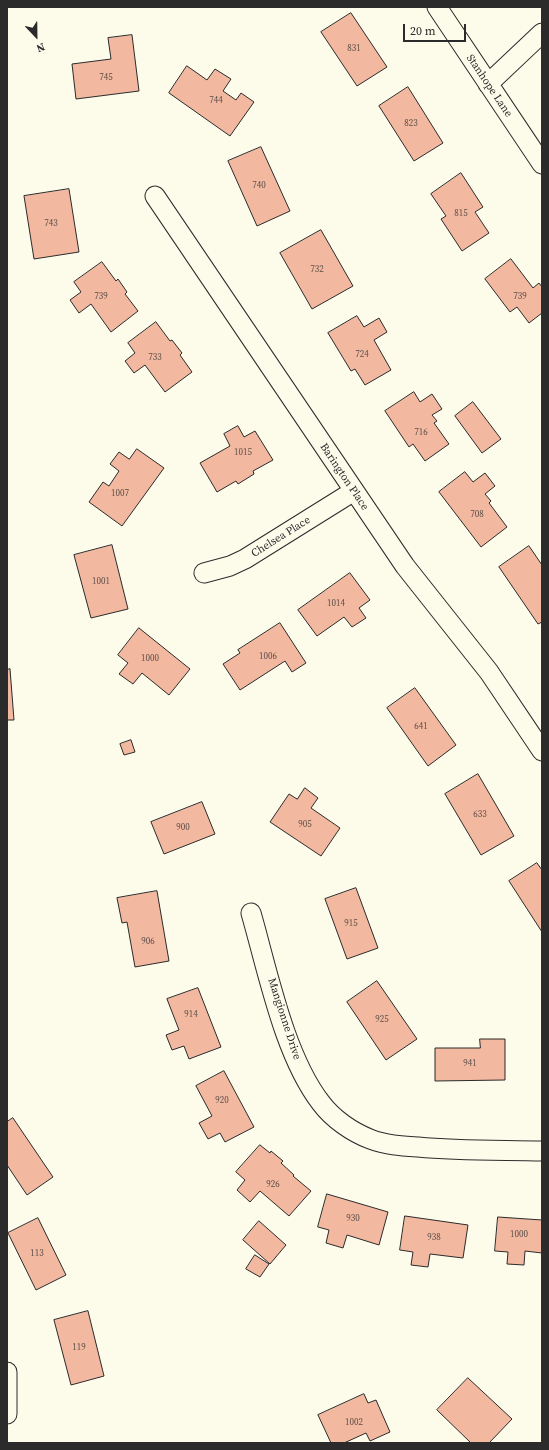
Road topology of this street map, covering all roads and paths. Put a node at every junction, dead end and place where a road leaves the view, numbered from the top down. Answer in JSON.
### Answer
{"nodes":[{"id":1,"x":437,"y":7,"type":"edge"},
{"id":2,"x":542,"y":33,"type":"edge"},
{"id":3,"x":488,"y":84,"type":"junction"},
{"id":4,"x":542,"y":164,"type":"edge"},
{"id":5,"x":155,"y":196,"type":"dead end"},
{"id":6,"x":354,"y":491,"type":"junction"},
{"id":7,"x":204,"y":573,"type":"dead end"},
{"id":8,"x":542,"y":751,"type":"edge"},
{"id":9,"x":251,"y":913,"type":"dead end"},
{"id":10,"x":542,"y":1151,"type":"edge"},
{"id":11,"x":7,"y":1372,"type":"edge"},
{"id":12,"x":7,"y":1414,"type":"edge"}],
"edges":[{"from":1,"to":3,"type":"street","name":"Stanhope Lane"},
{"from":2,"to":3,"type":"street"},
{"from":3,"to":4,"type":"street","name":"Stanhope Lane"},
{"from":5,"to":6,"type":"street","name":"Barington Place"},
{"from":6,"to":7,"type":"street","name":"Chelsea Place"},
{"from":6,"to":8,"type":"street","name":"Barington Place"},
{"from":9,"to":10,"type":"street","name":"Mangionne Drive"},
{"from":11,"to":12,"type":"street"}]}
